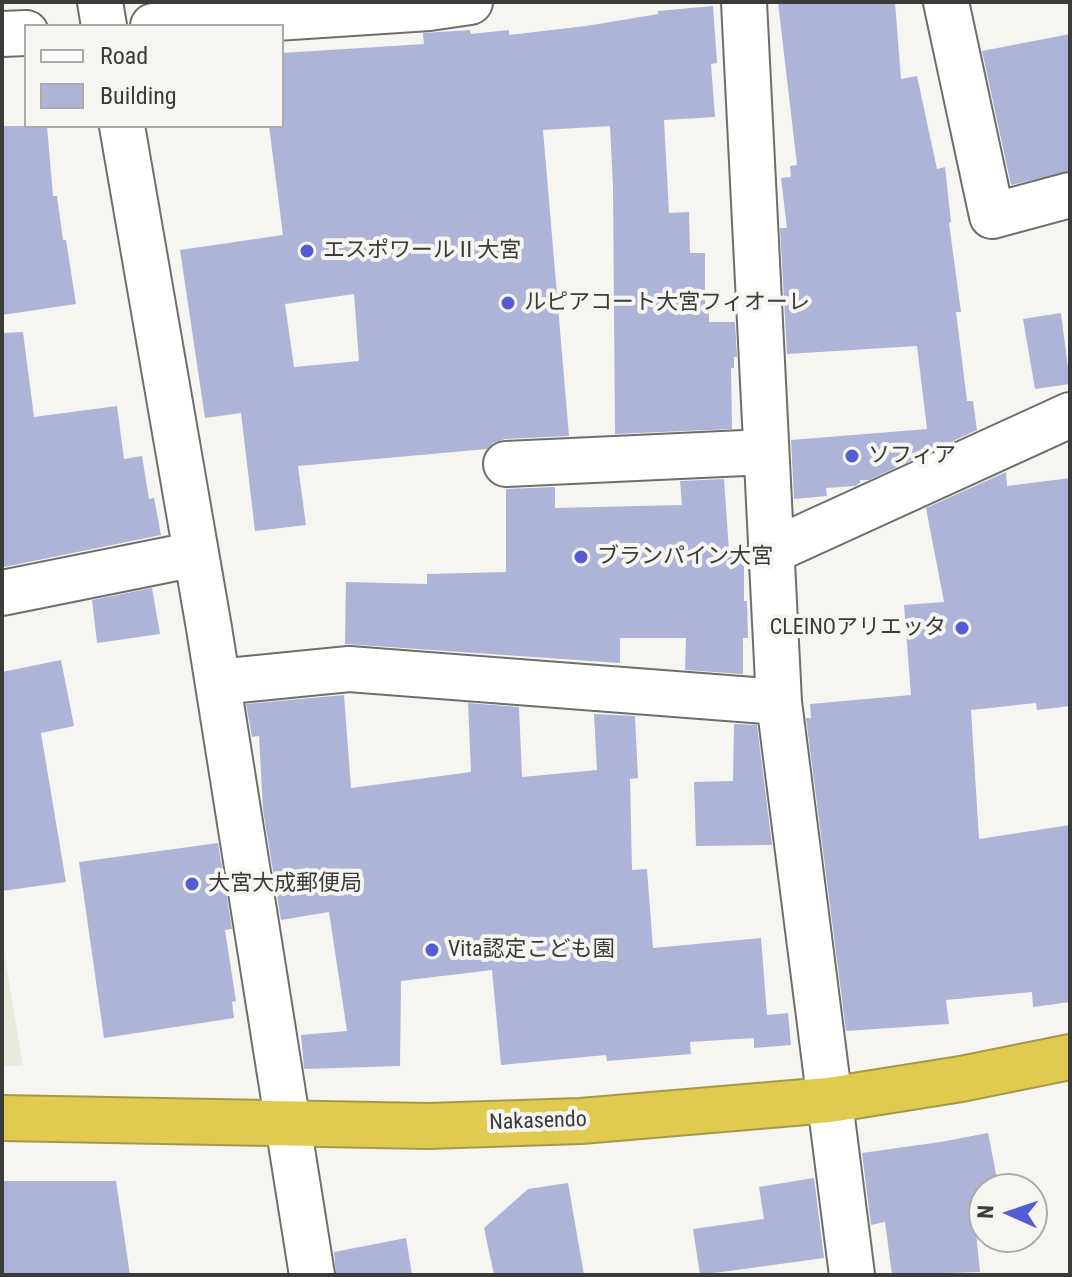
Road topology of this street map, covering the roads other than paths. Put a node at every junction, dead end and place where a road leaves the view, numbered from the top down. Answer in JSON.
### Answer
{"nodes":[{"id":1,"x":100,"y":2,"type":"edge"},
{"id":2,"x":470,"y":2,"type":"edge"},
{"id":3,"x":744,"y":2,"type":"edge"},
{"id":4,"x":946,"y":2,"type":"edge"},
{"id":5,"x":104,"y":24,"type":"edge"},
{"id":6,"x":184,"y":24,"type":"edge"},
{"id":7,"x":24,"y":33,"type":"edge"},
{"id":8,"x":2,"y":34,"type":"edge"},
{"id":9,"x":122,"y":128,"type":"edge"},
{"id":10,"x":1070,"y":195,"type":"edge"},
{"id":11,"x":1070,"y":415,"type":"edge"},
{"id":12,"x":766,"y":452,"type":"junction"},
{"id":13,"x":506,"y":464,"type":"dead end"},
{"id":14,"x":770,"y":552,"type":"junction"},
{"id":15,"x":196,"y":554,"type":"junction"},
{"id":16,"x":2,"y":593,"type":"edge"},
{"id":17,"x":218,"y":682,"type":"junction"},
{"id":18,"x":779,"y":702,"type":"junction"},
{"id":19,"x":1070,"y":1057,"type":"edge"},
{"id":20,"x":829,"y":1100,"type":"junction"},
{"id":21,"x":2,"y":1118,"type":"edge"},
{"id":22,"x":289,"y":1125,"type":"junction"},
{"id":23,"x":312,"y":1275,"type":"edge"},
{"id":24,"x":852,"y":1275,"type":"edge"}],
"edges":[{"from":1,"to":5,"type":"street"},
{"from":2,"to":6,"type":"street"},
{"from":3,"to":12,"type":"street"},
{"from":4,"to":10,"type":"street"},
{"from":7,"to":8,"type":"street"},
{"from":9,"to":15,"type":"street"},
{"from":11,"to":14,"type":"street"},
{"from":12,"to":13,"type":"street"},
{"from":12,"to":14,"type":"street"},
{"from":14,"to":18,"type":"street"},
{"from":15,"to":16,"type":"street"},
{"from":15,"to":17,"type":"street"},
{"from":17,"to":18,"type":"street"},
{"from":17,"to":22,"type":"street"},
{"from":18,"to":20,"type":"street"},
{"from":19,"to":20,"type":"highway","name":"Nakasendo"},
{"from":20,"to":22,"type":"highway","name":"Nakasendo"},
{"from":20,"to":24,"type":"street"},
{"from":21,"to":22,"type":"highway","name":"Nakasendo"},
{"from":22,"to":23,"type":"street"}]}
